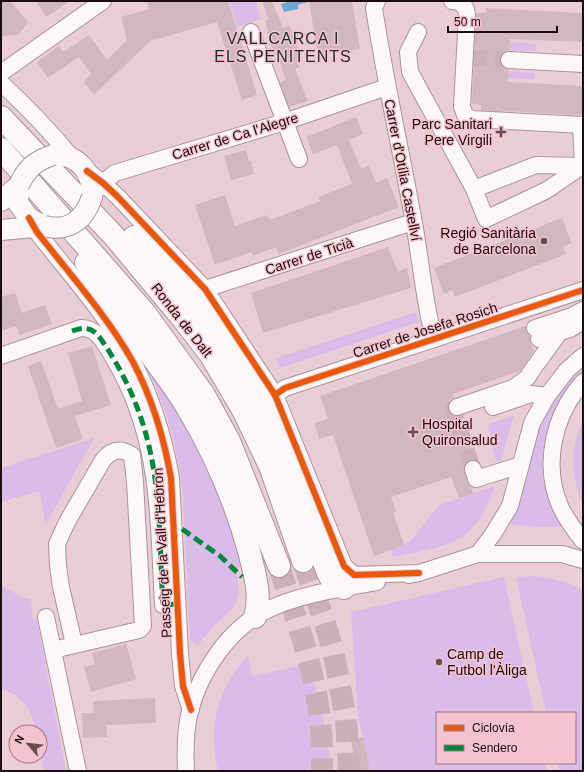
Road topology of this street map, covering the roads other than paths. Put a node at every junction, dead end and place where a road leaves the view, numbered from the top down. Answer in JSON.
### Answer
{"nodes":[{"id":1,"x":103,"y":1,"type":"edge"},
{"id":2,"x":376,"y":1,"type":"edge"},
{"id":3,"x":452,"y":1,"type":"edge"},
{"id":4,"x":251,"y":32,"type":"dead end"},
{"id":5,"x":418,"y":32,"type":"dead end"},
{"id":6,"x":509,"y":60,"type":"tunnel mouth"},
{"id":7,"x":582,"y":64,"type":"edge"},
{"id":8,"x":1,"y":74,"type":"edge"},
{"id":9,"x":1,"y":83,"type":"edge"},
{"id":10,"x":387,"y":87,"type":"junction"},
{"id":11,"x":1,"y":117,"type":"edge"},
{"id":12,"x":285,"y":121,"type":"junction"},
{"id":13,"x":582,"y":125,"type":"edge"},
{"id":14,"x":1,"y":149,"type":"edge"},
{"id":15,"x":46,"y":155,"type":"junction"},
{"id":16,"x":299,"y":159,"type":"dead end"},
{"id":17,"x":80,"y":165,"type":"junction"},
{"id":18,"x":583,"y":166,"type":"edge"},
{"id":19,"x":474,"y":189,"type":"junction"},
{"id":20,"x":96,"y":191,"type":"junction"},
{"id":21,"x":21,"y":203,"type":"edge"},
{"id":22,"x":413,"y":222,"type":"junction"},
{"id":23,"x":1,"y":230,"type":"edge"},
{"id":24,"x":205,"y":289,"type":"junction"},
{"id":25,"x":583,"y":290,"type":"edge"},
{"id":26,"x":583,"y":310,"type":"edge"},
{"id":27,"x":583,"y":321,"type":"edge"},
{"id":28,"x":559,"y":333,"type":"junction"},
{"id":29,"x":434,"y":339,"type":"junction"},
{"id":30,"x":1,"y":356,"type":"edge"},
{"id":31,"x":583,"y":356,"type":"edge"},
{"id":32,"x":583,"y":382,"type":"edge"},
{"id":33,"x":275,"y":395,"type":"junction"},
{"id":34,"x":547,"y":396,"type":"junction"},
{"id":35,"x":457,"y":407,"type":"dead end"},
{"id":36,"x":477,"y":412,"type":"dead end"},
{"id":37,"x":521,"y":465,"type":"junction"},
{"id":38,"x":473,"y":469,"type":"tunnel mouth"},
{"id":39,"x":583,"y":541,"type":"edge"},
{"id":40,"x":478,"y":554,"type":"junction"},
{"id":41,"x":583,"y":560,"type":"edge"},
{"id":42,"x":303,"y":561,"type":"tunnel mouth"},
{"id":43,"x":279,"y":566,"type":"tunnel mouth"},
{"id":44,"x":419,"y":573,"type":"junction"},
{"id":45,"x":344,"y":588,"type":"junction"},
{"id":46,"x":176,"y":604,"type":"junction"},
{"id":47,"x":46,"y":617,"type":"dead end"},
{"id":48,"x":255,"y":617,"type":"junction"},
{"id":49,"x":74,"y":644,"type":"junction"},
{"id":50,"x":53,"y":650,"type":"junction"},
{"id":51,"x":191,"y":710,"type":"junction"},
{"id":52,"x":78,"y":771,"type":"edge"},
{"id":53,"x":186,"y":771,"type":"edge"}],
"edges":[{"from":1,"to":8,"type":"street"},
{"from":2,"to":10,"type":"street","name":"Carrer d'Otília Castellví"},
{"from":3,"to":13,"type":"street"},
{"from":4,"to":12,"type":"street"},
{"from":5,"to":19,"type":"street"},
{"from":6,"to":7,"type":"street"},
{"from":9,"to":17,"type":"street"},
{"from":10,"to":12,"type":"street","name":"Carrer de Ca l'Alegre"},
{"from":10,"to":22,"type":"street","name":"Carrer d'Otília Castellví"},
{"from":11,"to":15,"type":"highway","name":"Ronda de Dalt"},
{"from":12,"to":16,"type":"street"},
{"from":12,"to":20,"type":"street","name":"Carrer de Ca l'Alegre"},
{"from":13,"to":18,"type":"street"},
{"from":14,"to":21,"type":"highway","name":"Ronda de Dalt"},
{"from":15,"to":17,"type":"main road"},
{"from":15,"to":21,"type":"main road","bridge":true},
{"from":15,"to":42,"type":"highway","name":"Ronda de Dalt"},
{"from":15,"to":45,"type":"highway"},
{"from":17,"to":20,"type":"main road"},
{"from":18,"to":19,"type":"street"},
{"from":18,"to":19,"type":"street"},
{"from":20,"to":21,"type":"main road","bridge":true},
{"from":20,"to":24,"type":"street"},
{"from":21,"to":23,"type":"main road"},
{"from":21,"to":43,"type":"highway","name":"Ronda de Dalt"},
{"from":21,"to":46,"type":"street","name":"Passeig de la Vall d'Hebron"},
{"from":21,"to":48,"type":"highway"},
{"from":22,"to":24,"type":"street","name":"Carrer de Ticià"},
{"from":22,"to":29,"type":"street","name":"Carrer d'Otília Castellví"},
{"from":24,"to":33,"type":"street"},
{"from":25,"to":29,"type":"street","name":"Carrer de Josefa Rosich"},
{"from":26,"to":28,"type":"street"},
{"from":27,"to":28,"type":"street"},
{"from":28,"to":35,"type":"street"},
{"from":29,"to":33,"type":"street","name":"Carrer de Josefa Rosich"},
{"from":30,"to":46,"type":"street"},
{"from":31,"to":34,"type":"street"},
{"from":32,"to":39,"type":"street"},
{"from":33,"to":44,"type":"street"},
{"from":34,"to":36,"type":"street"},
{"from":34,"to":37,"type":"street"},
{"from":37,"to":38,"type":"street"},
{"from":37,"to":40,"type":"street"},
{"from":40,"to":41,"type":"street"},
{"from":40,"to":44,"type":"street"},
{"from":44,"to":45,"type":"street"},
{"from":45,"to":48,"type":"street"},
{"from":46,"to":51,"type":"street","name":"Passeig de la Vall d'Hebron"},
{"from":47,"to":50,"type":"street"},
{"from":48,"to":51,"type":"street"},
{"from":49,"to":49,"type":"street"},
{"from":49,"to":50,"type":"street"},
{"from":50,"to":52,"type":"street"},
{"from":51,"to":53,"type":"street"}]}
